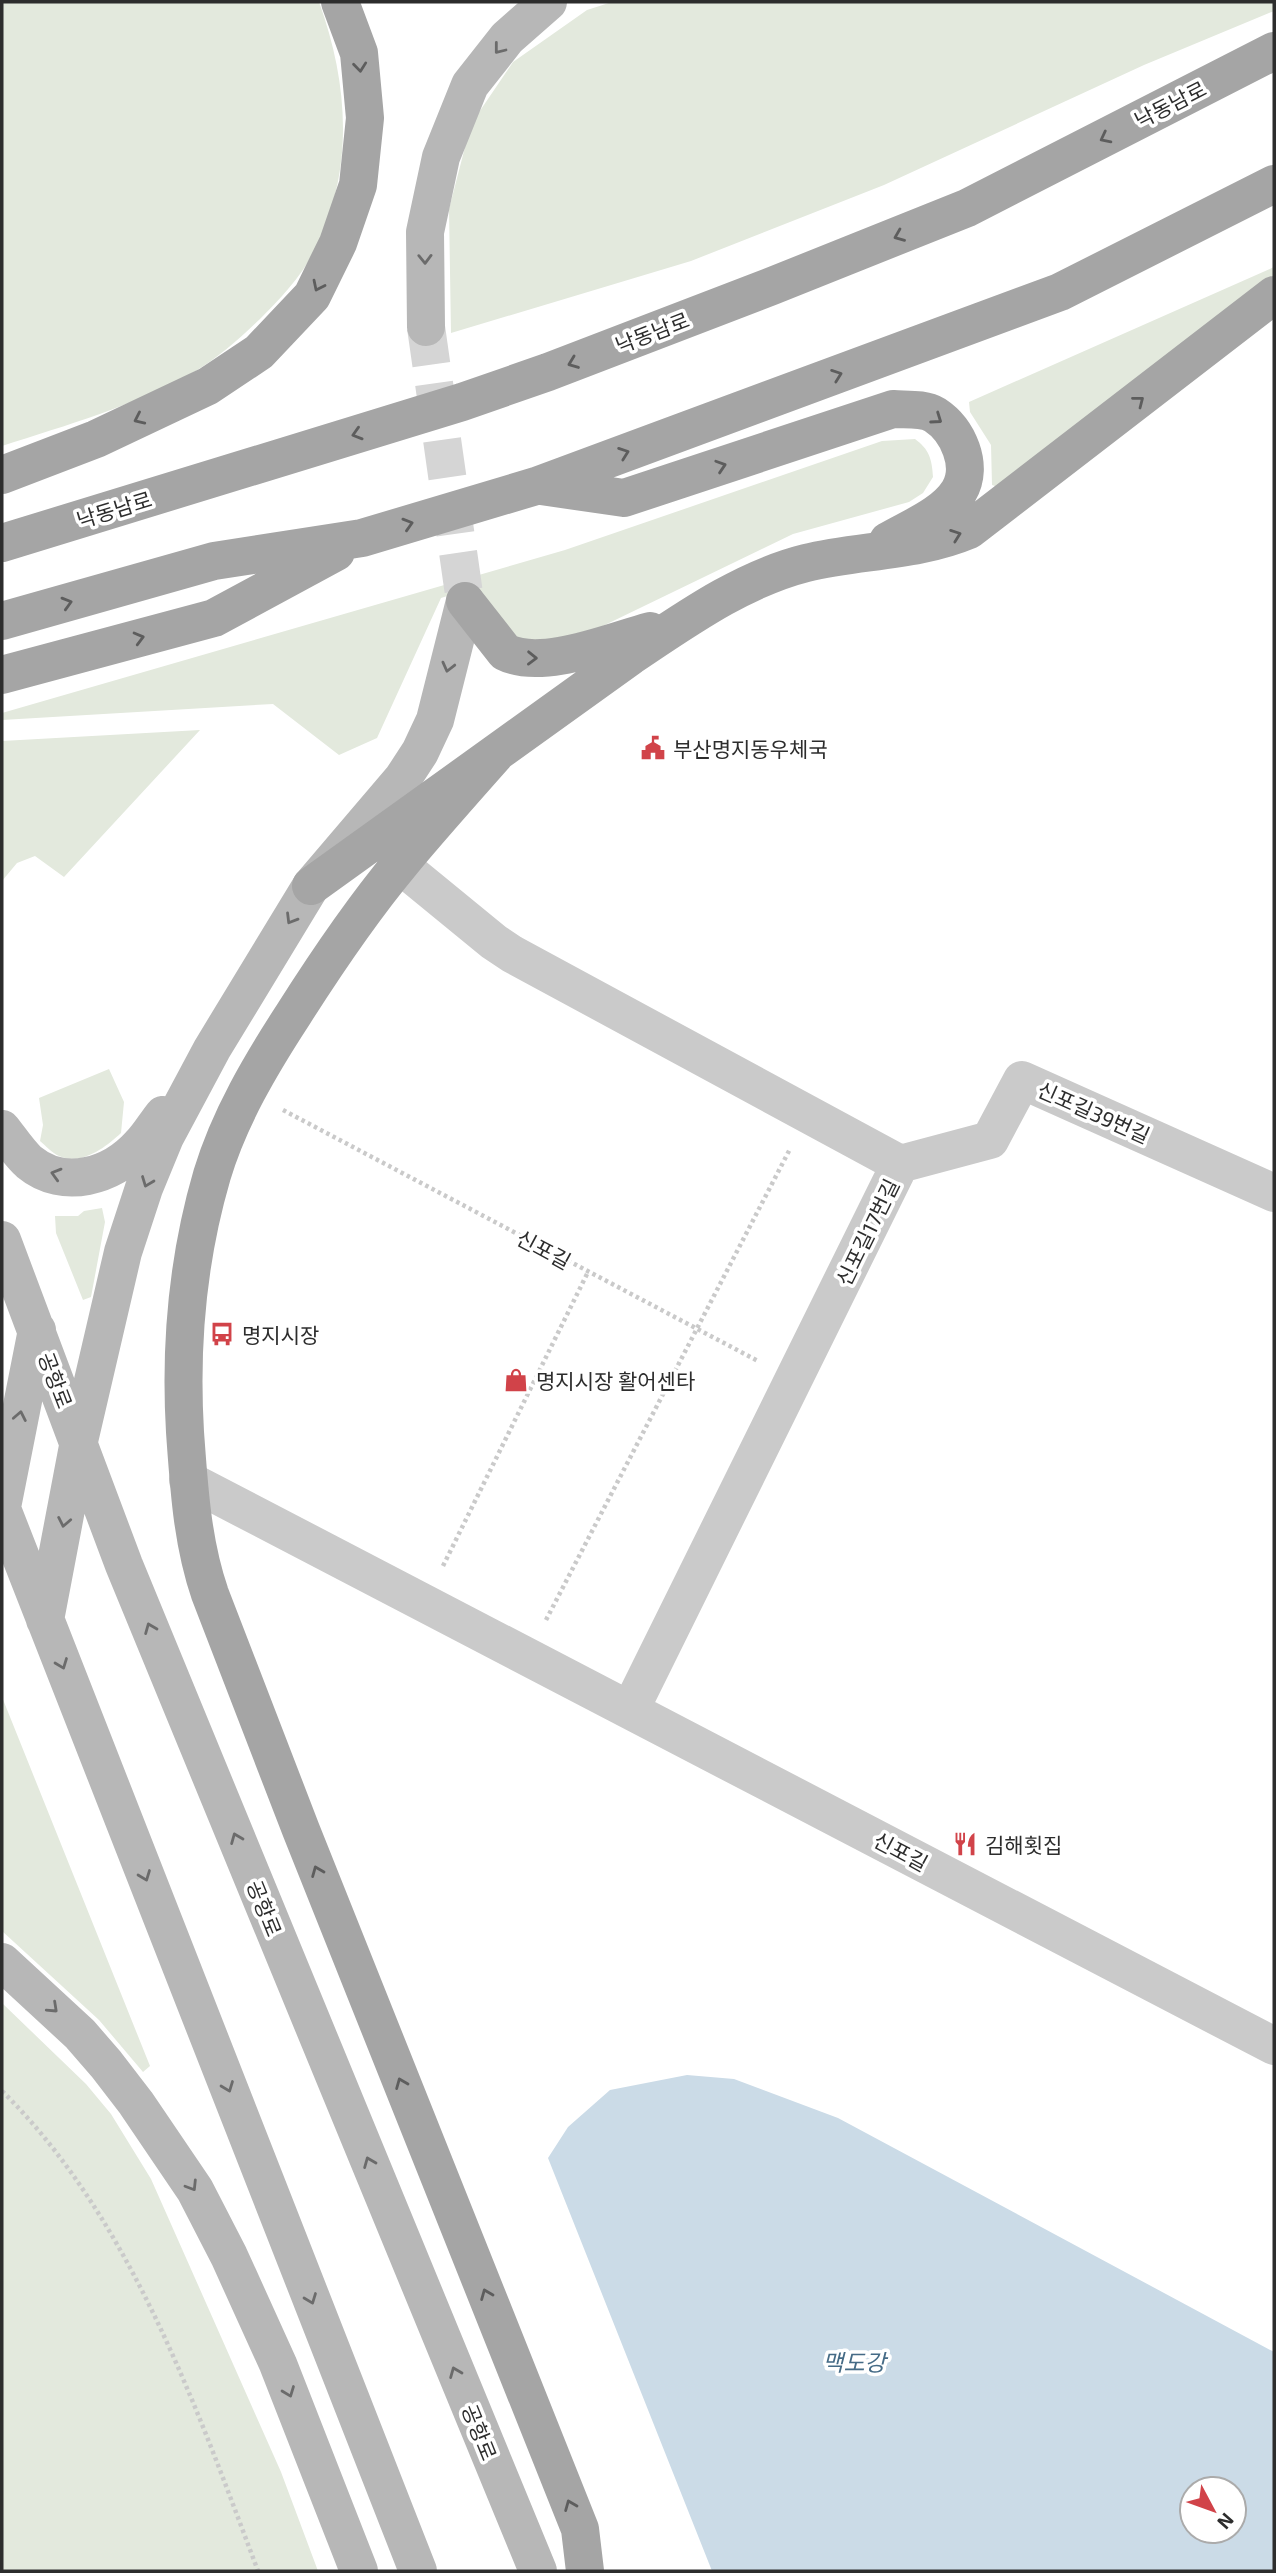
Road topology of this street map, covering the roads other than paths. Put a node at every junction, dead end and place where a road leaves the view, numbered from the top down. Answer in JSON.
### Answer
{"nodes":[{"id":1,"x":340,"y":2,"type":"edge"},
{"id":2,"x":548,"y":2,"type":"edge"},
{"id":3,"x":1274,"y":51,"type":"edge"},
{"id":4,"x":1274,"y":184,"type":"edge"},
{"id":5,"x":1274,"y":295,"type":"edge"},
{"id":6,"x":426,"y":327,"type":"tunnel mouth"},
{"id":7,"x":2,"y":475,"type":"edge"},
{"id":8,"x":536,"y":486,"type":"junction"},
{"id":9,"x":362,"y":538,"type":"junction"},
{"id":10,"x":2,"y":543,"type":"edge"},
{"id":11,"x":865,"y":554,"type":"junction"},
{"id":12,"x":2,"y":621,"type":"edge"},
{"id":13,"x":681,"y":623,"type":"junction"},
{"id":14,"x":2,"y":675,"type":"edge"},
{"id":15,"x":495,"y":755,"type":"junction"},
{"id":16,"x":400,"y":865,"type":"junction"},
{"id":17,"x":311,"y":886,"type":"junction"},
{"id":18,"x":212,"y":1049,"type":"junction"},
{"id":19,"x":2,"y":1129,"type":"edge"},
{"id":20,"x":900,"y":1164,"type":"junction"},
{"id":21,"x":1274,"y":1193,"type":"edge"},
{"id":22,"x":2,"y":1240,"type":"edge"},
{"id":23,"x":37,"y":1330,"type":"junction"},
{"id":24,"x":79,"y":1441,"type":"junction"},
{"id":25,"x":188,"y":1480,"type":"junction"},
{"id":26,"x":2,"y":1508,"type":"edge"},
{"id":27,"x":45,"y":1620,"type":"junction"},
{"id":28,"x":631,"y":1710,"type":"junction"},
{"id":29,"x":2,"y":1962,"type":"edge"},
{"id":30,"x":1273,"y":2042,"type":"edge"},
{"id":31,"x":359,"y":2571,"type":"edge"},
{"id":32,"x":418,"y":2571,"type":"edge"},
{"id":33,"x":538,"y":2571,"type":"edge"},
{"id":34,"x":585,"y":2571,"type":"edge"}],
"edges":[{"from":1,"to":7,"type":"main road","one_way":true},
{"from":2,"to":6,"type":"main road","one_way":true},
{"from":3,"to":10,"type":"main road","name":"낙동남로","one_way":true},
{"from":8,"to":4,"type":"main road","one_way":true},
{"from":11,"to":5,"type":"main road","one_way":true},
{"from":9,"to":8,"type":"main road","one_way":true},
{"from":8,"to":11,"type":"main road","one_way":true},
{"from":12,"to":9,"type":"main road","one_way":true},
{"from":14,"to":9,"type":"main road","one_way":true},
{"from":11,"to":13,"type":"main road"},
{"from":13,"to":15,"type":"main road"},
{"from":13,"to":17,"type":"main road"},
{"from":15,"to":16,"type":"main road"},
{"from":15,"to":17,"type":"main road"},
{"from":16,"to":20,"type":"street","name":"신포길17번길"},
{"from":16,"to":25,"type":"main road"},
{"from":17,"to":18,"type":"main road","one_way":true},
{"from":18,"to":19,"type":"main road","one_way":true},
{"from":18,"to":24,"type":"main road","one_way":true},
{"from":20,"to":21,"type":"street","name":"신포길39번길"},
{"from":20,"to":28,"type":"street","name":"신포길17번길"},
{"from":22,"to":23,"type":"main road","name":"공항로"},
{"from":23,"to":24,"type":"main road","name":"공항로"},
{"from":26,"to":23,"type":"main road","one_way":true},
{"from":24,"to":27,"type":"main road","one_way":true},
{"from":33,"to":24,"type":"main road","name":"공항로","one_way":true},
{"from":25,"to":28,"type":"street","name":"신포길"},
{"from":34,"to":25,"type":"main road","one_way":true},
{"from":26,"to":27,"type":"main road"},
{"from":27,"to":32,"type":"main road","one_way":true},
{"from":28,"to":30,"type":"street","name":"신포길"},
{"from":29,"to":31,"type":"main road","one_way":true}]}
